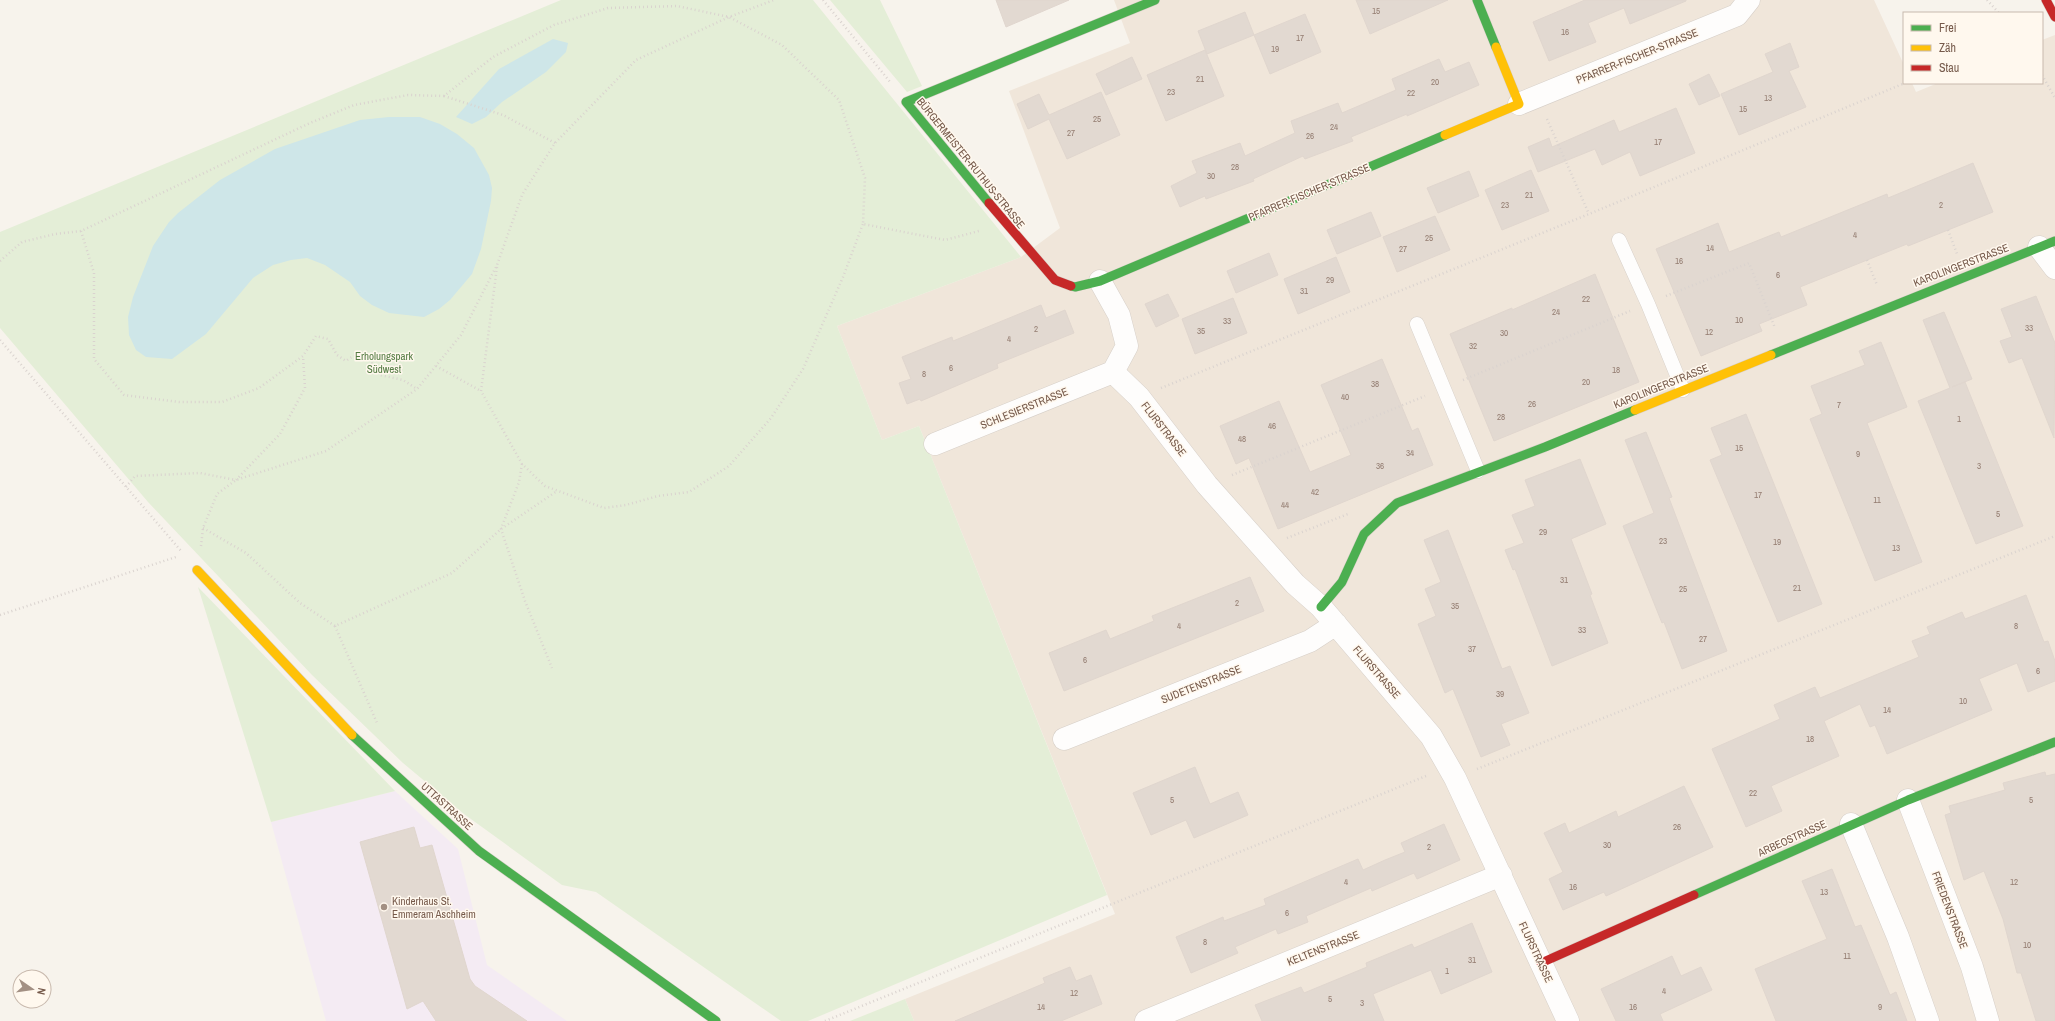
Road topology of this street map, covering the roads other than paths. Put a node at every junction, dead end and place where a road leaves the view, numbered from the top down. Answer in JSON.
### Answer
{"nodes":[{"id":1,"x":1155,"y":0,"type":"edge"},
{"id":2,"x":1477,"y":0,"type":"edge"},
{"id":3,"x":1749,"y":0,"type":"edge"},
{"id":4,"x":2046,"y":0,"type":"edge"},
{"id":5,"x":2055,"y":16,"type":"edge"},
{"id":6,"x":1528,"y":100,"type":"junction"},
{"id":7,"x":1619,"y":240,"type":"dead end"},
{"id":8,"x":2047,"y":244,"type":"edge"},
{"id":9,"x":2055,"y":268,"type":"edge"},
{"id":10,"x":1100,"y":281,"type":"junction"},
{"id":11,"x":1417,"y":324,"type":"dead end"},
{"id":12,"x":1113,"y":372,"type":"junction"},
{"id":13,"x":1683,"y":390,"type":"junction"},
{"id":14,"x":935,"y":444,"type":"dead end"},
{"id":15,"x":1478,"y":471,"type":"junction"},
{"id":16,"x":197,"y":570,"type":"road end"},
{"id":17,"x":1321,"y":608,"type":"junction"},
{"id":18,"x":1336,"y":624,"type":"junction"},
{"id":19,"x":1064,"y":738,"type":"dead end"},
{"id":20,"x":2055,"y":742,"type":"edge"},
{"id":21,"x":1908,"y":800,"type":"junction"},
{"id":22,"x":1852,"y":824,"type":"junction"},
{"id":23,"x":1501,"y":875,"type":"junction"},
{"id":24,"x":1542,"y":963,"type":"junction"},
{"id":25,"x":716,"y":1021,"type":"edge"},
{"id":26,"x":1146,"y":1021,"type":"edge"},
{"id":27,"x":1568,"y":1021,"type":"edge"},
{"id":28,"x":1928,"y":1021,"type":"edge"},
{"id":29,"x":1988,"y":1021,"type":"edge"}],
"edges":[{"from":1,"to":10,"type":"street","name":"BÜRGERMEISTER-RUTHUS-STRASSE"},
{"from":2,"to":6,"type":"street"},
{"from":3,"to":6,"type":"street","name":"PFARRER-FISCHER-STRASSE"},
{"from":4,"to":5,"type":"street"},
{"from":6,"to":10,"type":"street","name":"PFARRER-FISCHER-STRASSE"},
{"from":7,"to":13,"type":"lane"},
{"from":8,"to":9,"type":"street"},
{"from":8,"to":13,"type":"street","name":"KAROLINGERSTRASSE"},
{"from":10,"to":12,"type":"street"},
{"from":11,"to":15,"type":"lane"},
{"from":12,"to":14,"type":"street","name":"SCHLESIERSTRASSE"},
{"from":12,"to":17,"type":"street","name":"FLURSTRASSE"},
{"from":13,"to":15,"type":"street","name":"KAROLINGERSTRASSE"},
{"from":15,"to":17,"type":"street","name":"KAROLINGERSTRASSE"},
{"from":16,"to":25,"type":"street","name":"UTTASTRASSE"},
{"from":17,"to":18,"type":"street","name":"FLURSTRASSE"},
{"from":18,"to":19,"type":"street","name":"SUDETENSTRASSE"},
{"from":18,"to":23,"type":"street","name":"FLURSTRASSE"},
{"from":20,"to":21,"type":"street","name":"ARBEOSTRASSE"},
{"from":21,"to":22,"type":"street","name":"ARBEOSTRASSE"},
{"from":21,"to":29,"type":"street","name":"FRIEDENSTRASSE"},
{"from":22,"to":24,"type":"street","name":"ARBEOSTRASSE"},
{"from":22,"to":28,"type":"street"},
{"from":23,"to":24,"type":"street","name":"FLURSTRASSE"},
{"from":23,"to":26,"type":"street","name":"KELTENSTRASSE"},
{"from":24,"to":27,"type":"street","name":"FLURSTRASSE"}]}
